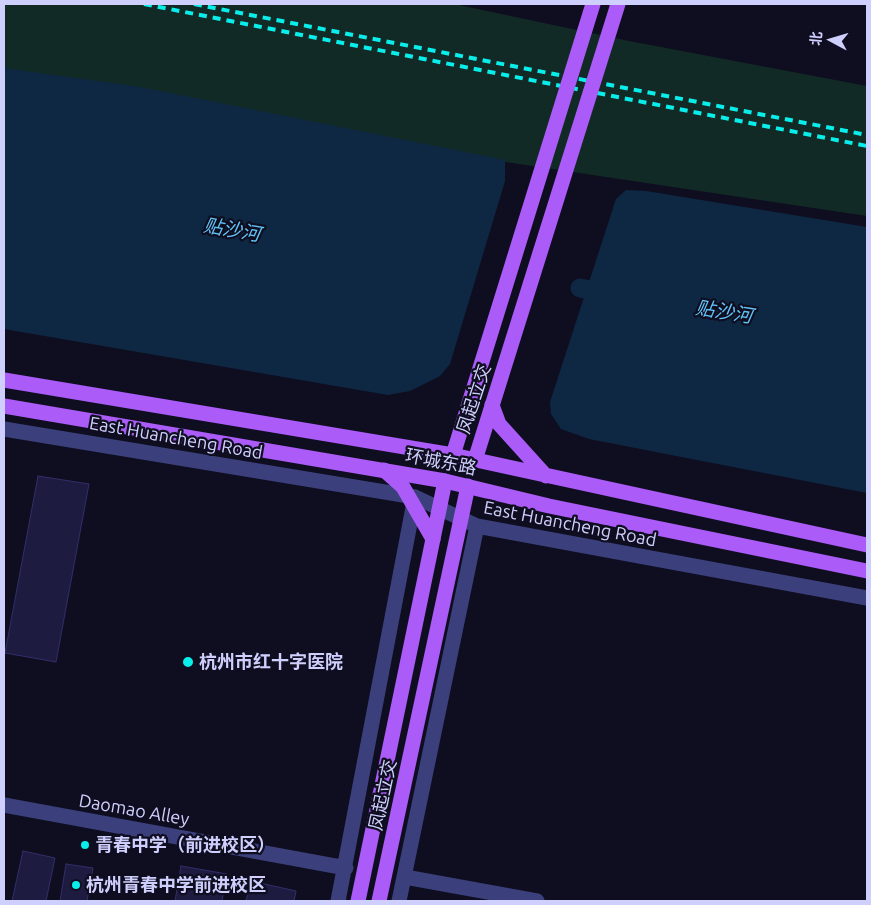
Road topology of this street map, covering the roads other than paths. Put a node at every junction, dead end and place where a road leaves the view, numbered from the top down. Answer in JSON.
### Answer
{"nodes":[{"id":1,"x":593,"y":4,"type":"edge"},
{"id":2,"x":618,"y":4,"type":"edge"},
{"id":3,"x":4,"y":380,"type":"edge"},
{"id":4,"x":492,"y":405,"type":"junction"},
{"id":5,"x":4,"y":406,"type":"edge"},
{"id":6,"x":4,"y":429,"type":"edge"},
{"id":7,"x":453,"y":455,"type":"junction"},
{"id":8,"x":474,"y":460,"type":"junction"},
{"id":9,"x":384,"y":470,"type":"junction"},
{"id":10,"x":546,"y":476,"type":"junction"},
{"id":11,"x":445,"y":480,"type":"junction"},
{"id":12,"x":468,"y":486,"type":"junction"},
{"id":13,"x":415,"y":497,"type":"junction"},
{"id":14,"x":477,"y":526,"type":"junction"},
{"id":15,"x":433,"y":539,"type":"junction"},
{"id":16,"x":867,"y":545,"type":"edge"},
{"id":17,"x":867,"y":571,"type":"edge"},
{"id":18,"x":867,"y":598,"type":"edge"},
{"id":19,"x":4,"y":805,"type":"edge"},
{"id":20,"x":346,"y":868,"type":"junction"},
{"id":21,"x":405,"y":877,"type":"junction"},
{"id":22,"x":338,"y":901,"type":"edge"},
{"id":23,"x":358,"y":901,"type":"edge"},
{"id":24,"x":379,"y":901,"type":"edge"},
{"id":25,"x":399,"y":901,"type":"edge"},
{"id":26,"x":537,"y":901,"type":"edge"}],
"edges":[{"from":1,"to":7,"type":"main road","name":"凤起立交","bridge":true},
{"from":2,"to":4,"type":"main road","name":"凤起立交","bridge":true},
{"from":3,"to":7,"type":"main road","name":"环城东路"},
{"from":4,"to":8,"type":"main road","name":"凤起立交","bridge":true},
{"from":4,"to":10,"type":"main road"},
{"from":5,"to":9,"type":"main road","name":"环城东路"},
{"from":6,"to":13,"type":"street","name":"East Huancheng Road"},
{"from":7,"to":8,"type":"main road","name":"环城东路"},
{"from":7,"to":11,"type":"main road","name":"凤起立交"},
{"from":8,"to":10,"type":"main road","name":"环城东路"},
{"from":8,"to":12,"type":"main road","name":"凤起立交"},
{"from":9,"to":11,"type":"main road","name":"环城东路"},
{"from":9,"to":15,"type":"main road","bridge":true},
{"from":10,"to":16,"type":"main road","name":"环城东路"},
{"from":11,"to":12,"type":"main road","name":"环城东路"},
{"from":11,"to":15,"type":"main road","name":"凤起立交","bridge":true},
{"from":12,"to":17,"type":"main road","name":"环城东路"},
{"from":12,"to":24,"type":"main road","name":"凤起立交","bridge":true},
{"from":13,"to":14,"type":"street","name":"East Huancheng Road"},
{"from":13,"to":20,"type":"street"},
{"from":14,"to":18,"type":"street","name":"East Huancheng Road"},
{"from":14,"to":21,"type":"street"},
{"from":15,"to":23,"type":"main road","name":"凤起立交"},
{"from":19,"to":20,"type":"street","name":"Daomao Alley"},
{"from":20,"to":22,"type":"street"},
{"from":21,"to":25,"type":"street"},
{"from":21,"to":26,"type":"street"}]}
